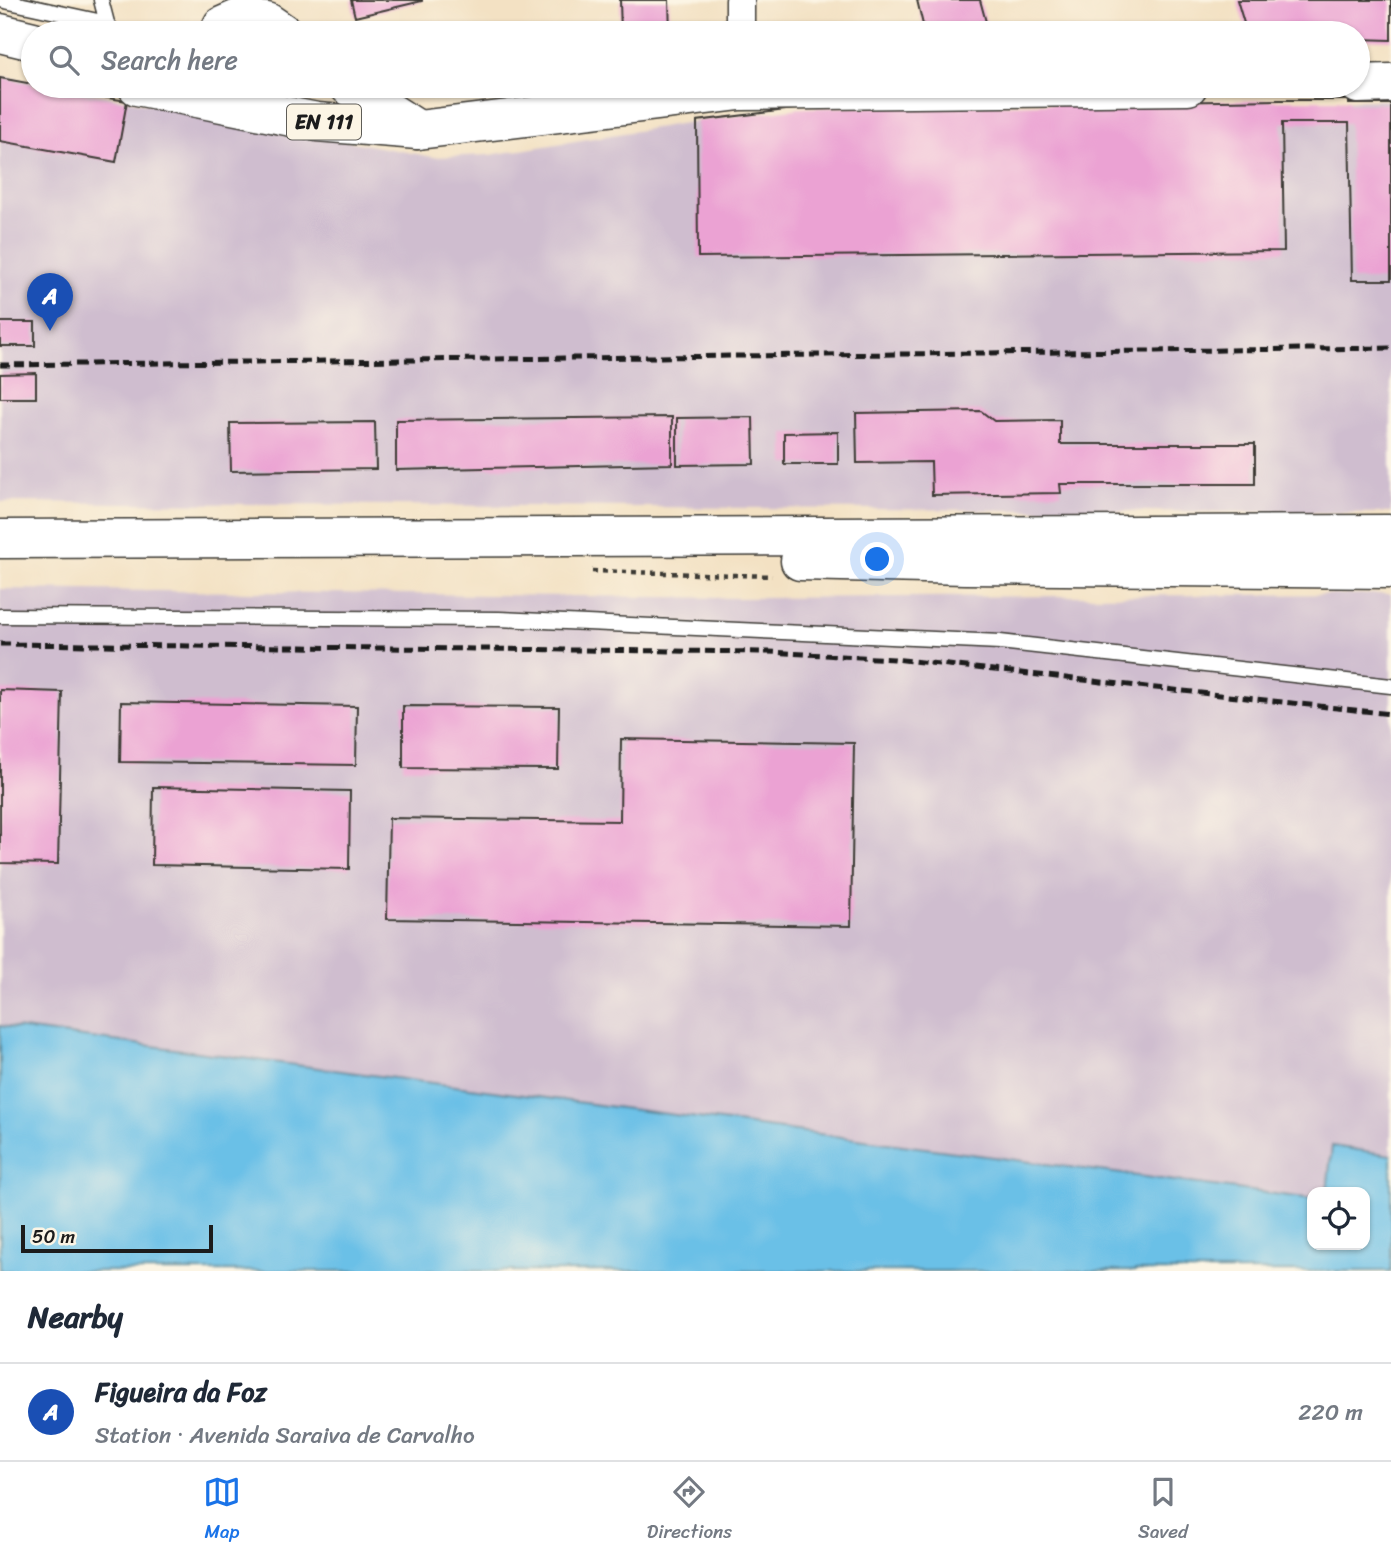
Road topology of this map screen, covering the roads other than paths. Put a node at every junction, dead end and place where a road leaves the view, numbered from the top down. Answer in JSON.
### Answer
{"nodes":[{"id":1,"x":0,"y":0,"type":"edge"},
{"id":2,"x":102,"y":0,"type":"edge"},
{"id":3,"x":740,"y":0,"type":"edge"},
{"id":4,"x":82,"y":21,"type":"edge"},
{"id":5,"x":108,"y":21,"type":"edge"},
{"id":6,"x":228,"y":21,"type":"edge"},
{"id":7,"x":260,"y":21,"type":"edge"},
{"id":8,"x":740,"y":21,"type":"edge"},
{"id":9,"x":0,"y":33,"type":"edge"},
{"id":10,"x":21,"y":38,"type":"edge"},
{"id":11,"x":0,"y":59,"type":"edge"},
{"id":12,"x":21,"y":63,"type":"edge"},
{"id":13,"x":1391,"y":83,"type":"edge"},
{"id":14,"x":1370,"y":84,"type":"edge"},
{"id":15,"x":264,"y":98,"type":"edge"},
{"id":16,"x":368,"y":98,"type":"edge"},
{"id":17,"x":663,"y":98,"type":"edge"},
{"id":18,"x":418,"y":130,"type":"junction"},
{"id":19,"x":0,"y":522,"type":"edge"},
{"id":20,"x":1391,"y":534,"type":"edge"},
{"id":21,"x":0,"y":539,"type":"edge"},
{"id":22,"x":140,"y":539,"type":"junction"},
{"id":23,"x":1391,"y":569,"type":"edge"},
{"id":24,"x":0,"y":616,"type":"edge"},
{"id":25,"x":1391,"y":686,"type":"edge"}],
"edges":[{"from":1,"to":4,"type":"lane"},
{"from":2,"to":5,"type":"lane"},
{"from":3,"to":8,"type":"street"},
{"from":6,"to":7,"type":"main road"},
{"from":9,"to":10,"type":"main road"},
{"from":11,"to":12,"type":"main road"},
{"from":13,"to":14,"type":"main road"},
{"from":15,"to":18,"type":"main road","number":"EN 111"},
{"from":16,"to":18,"type":"main road"},
{"from":17,"to":18,"type":"main road","number":"EN 111"},
{"from":19,"to":22,"type":"street"},
{"from":20,"to":22,"type":"main road"},
{"from":21,"to":22,"type":"main road"},
{"from":22,"to":23,"type":"main road"},
{"from":24,"to":25,"type":"lane"}]}
